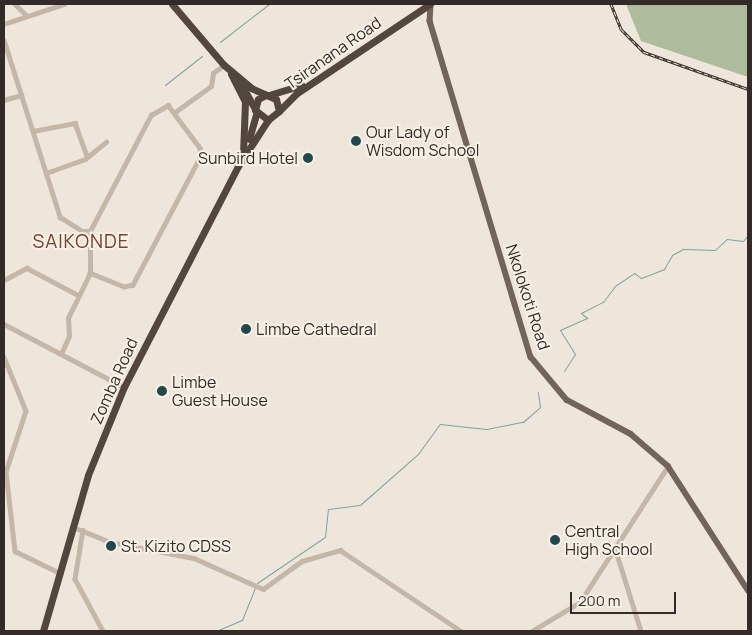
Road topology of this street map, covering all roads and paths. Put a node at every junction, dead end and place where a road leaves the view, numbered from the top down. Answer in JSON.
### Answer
{"nodes":[{"id":1,"x":15,"y":4,"type":"edge"},
{"id":2,"x":64,"y":4,"type":"edge"},
{"id":3,"x":172,"y":4,"type":"edge"},
{"id":4,"x":422,"y":4,"type":"edge"},
{"id":5,"x":431,"y":4,"type":"edge"},
{"id":6,"x":417,"y":12,"type":"junction"},
{"id":7,"x":26,"y":15,"type":"junction"},
{"id":8,"x":430,"y":21,"type":"junction"},
{"id":9,"x":4,"y":24,"type":"edge"},
{"id":10,"x":4,"y":40,"type":"edge"},
{"id":11,"x":225,"y":66,"type":"junction"},
{"id":12,"x":234,"y":74,"type":"junction"},
{"id":13,"x":21,"y":95,"type":"junction"},
{"id":14,"x":267,"y":95,"type":"junction"},
{"id":15,"x":4,"y":100,"type":"edge"},
{"id":16,"x":255,"y":110,"type":"junction"},
{"id":17,"x":279,"y":111,"type":"junction"},
{"id":18,"x":175,"y":112,"type":"junction"},
{"id":19,"x":268,"y":120,"type":"junction"},
{"id":20,"x":33,"y":131,"type":"junction"},
{"id":21,"x":106,"y":142,"type":"dead end"},
{"id":22,"x":87,"y":156,"type":"junction"},
{"id":23,"x":243,"y":158,"type":"junction"},
{"id":24,"x":46,"y":173,"type":"junction"},
{"id":25,"x":90,"y":231,"type":"junction"},
{"id":26,"x":90,"y":273,"type":"junction"},
{"id":27,"x":4,"y":280,"type":"edge"},
{"id":28,"x":78,"y":295,"type":"junction"},
{"id":29,"x":4,"y":324,"type":"edge"},
{"id":30,"x":61,"y":354,"type":"junction"},
{"id":31,"x":4,"y":357,"type":"edge"},
{"id":32,"x":124,"y":387,"type":"junction"},
{"id":33,"x":668,"y":466,"type":"junction"},
{"id":34,"x":73,"y":527,"type":"junction"},
{"id":35,"x":83,"y":530,"type":"junction"},
{"id":36,"x":615,"y":548,"type":"junction"},
{"id":37,"x":60,"y":572,"type":"junction"},
{"id":38,"x":748,"y":590,"type":"edge"},
{"id":39,"x":43,"y":631,"type":"edge"},
{"id":40,"x":103,"y":631,"type":"edge"},
{"id":41,"x":461,"y":631,"type":"edge"},
{"id":42,"x":532,"y":631,"type":"edge"},
{"id":43,"x":641,"y":631,"type":"edge"}],
"edges":[{"from":1,"to":7,"type":"street"},
{"from":2,"to":7,"type":"street"},
{"from":3,"to":11,"type":"highway"},
{"from":4,"to":14,"type":"highway","name":"Tsiranana Road"},
{"from":5,"to":6,"type":"highway","name":"Tsiranana Road"},
{"from":5,"to":8,"type":"main road","name":"Nkolokoti Road"},
{"from":6,"to":8,"type":"main road"},
{"from":6,"to":17,"type":"highway","name":"Tsiranana Road"},
{"from":7,"to":9,"type":"street"},
{"from":8,"to":33,"type":"main road","name":"Nkolokoti Road"},
{"from":10,"to":13,"type":"street"},
{"from":11,"to":12,"type":"highway"},
{"from":11,"to":18,"type":"street"},
{"from":11,"to":23,"type":"highway"},
{"from":12,"to":14,"type":"highway"},
{"from":12,"to":16,"type":"highway"},
{"from":13,"to":15,"type":"street"},
{"from":13,"to":20,"type":"street"},
{"from":14,"to":16,"type":"highway"},
{"from":14,"to":17,"type":"highway"},
{"from":16,"to":19,"type":"highway"},
{"from":16,"to":23,"type":"highway","name":"Zomba Road"},
{"from":17,"to":19,"type":"highway","name":"Tsiranana Road"},
{"from":18,"to":25,"type":"street"},
{"from":18,"to":26,"type":"street"},
{"from":19,"to":23,"type":"highway","name":"Zomba Road"},
{"from":20,"to":22,"type":"street"},
{"from":20,"to":24,"type":"street"},
{"from":21,"to":22,"type":"street"},
{"from":22,"to":24,"type":"street"},
{"from":23,"to":32,"type":"highway","name":"Zomba Road"},
{"from":24,"to":25,"type":"street"},
{"from":25,"to":26,"type":"street"},
{"from":26,"to":28,"type":"street"},
{"from":27,"to":28,"type":"street"},
{"from":28,"to":30,"type":"street"},
{"from":29,"to":30,"type":"street"},
{"from":30,"to":32,"type":"street"},
{"from":31,"to":37,"type":"street"},
{"from":32,"to":34,"type":"highway","name":"Zomba Road"},
{"from":33,"to":36,"type":"street"},
{"from":33,"to":38,"type":"main road","name":"Nkolokoti Road"},
{"from":34,"to":35,"type":"street"},
{"from":34,"to":37,"type":"highway","name":"Zomba Road"},
{"from":35,"to":40,"type":"street"},
{"from":35,"to":41,"type":"street"},
{"from":36,"to":42,"type":"street"},
{"from":36,"to":43,"type":"street"},
{"from":37,"to":39,"type":"highway","name":"Zomba Road"}]}
